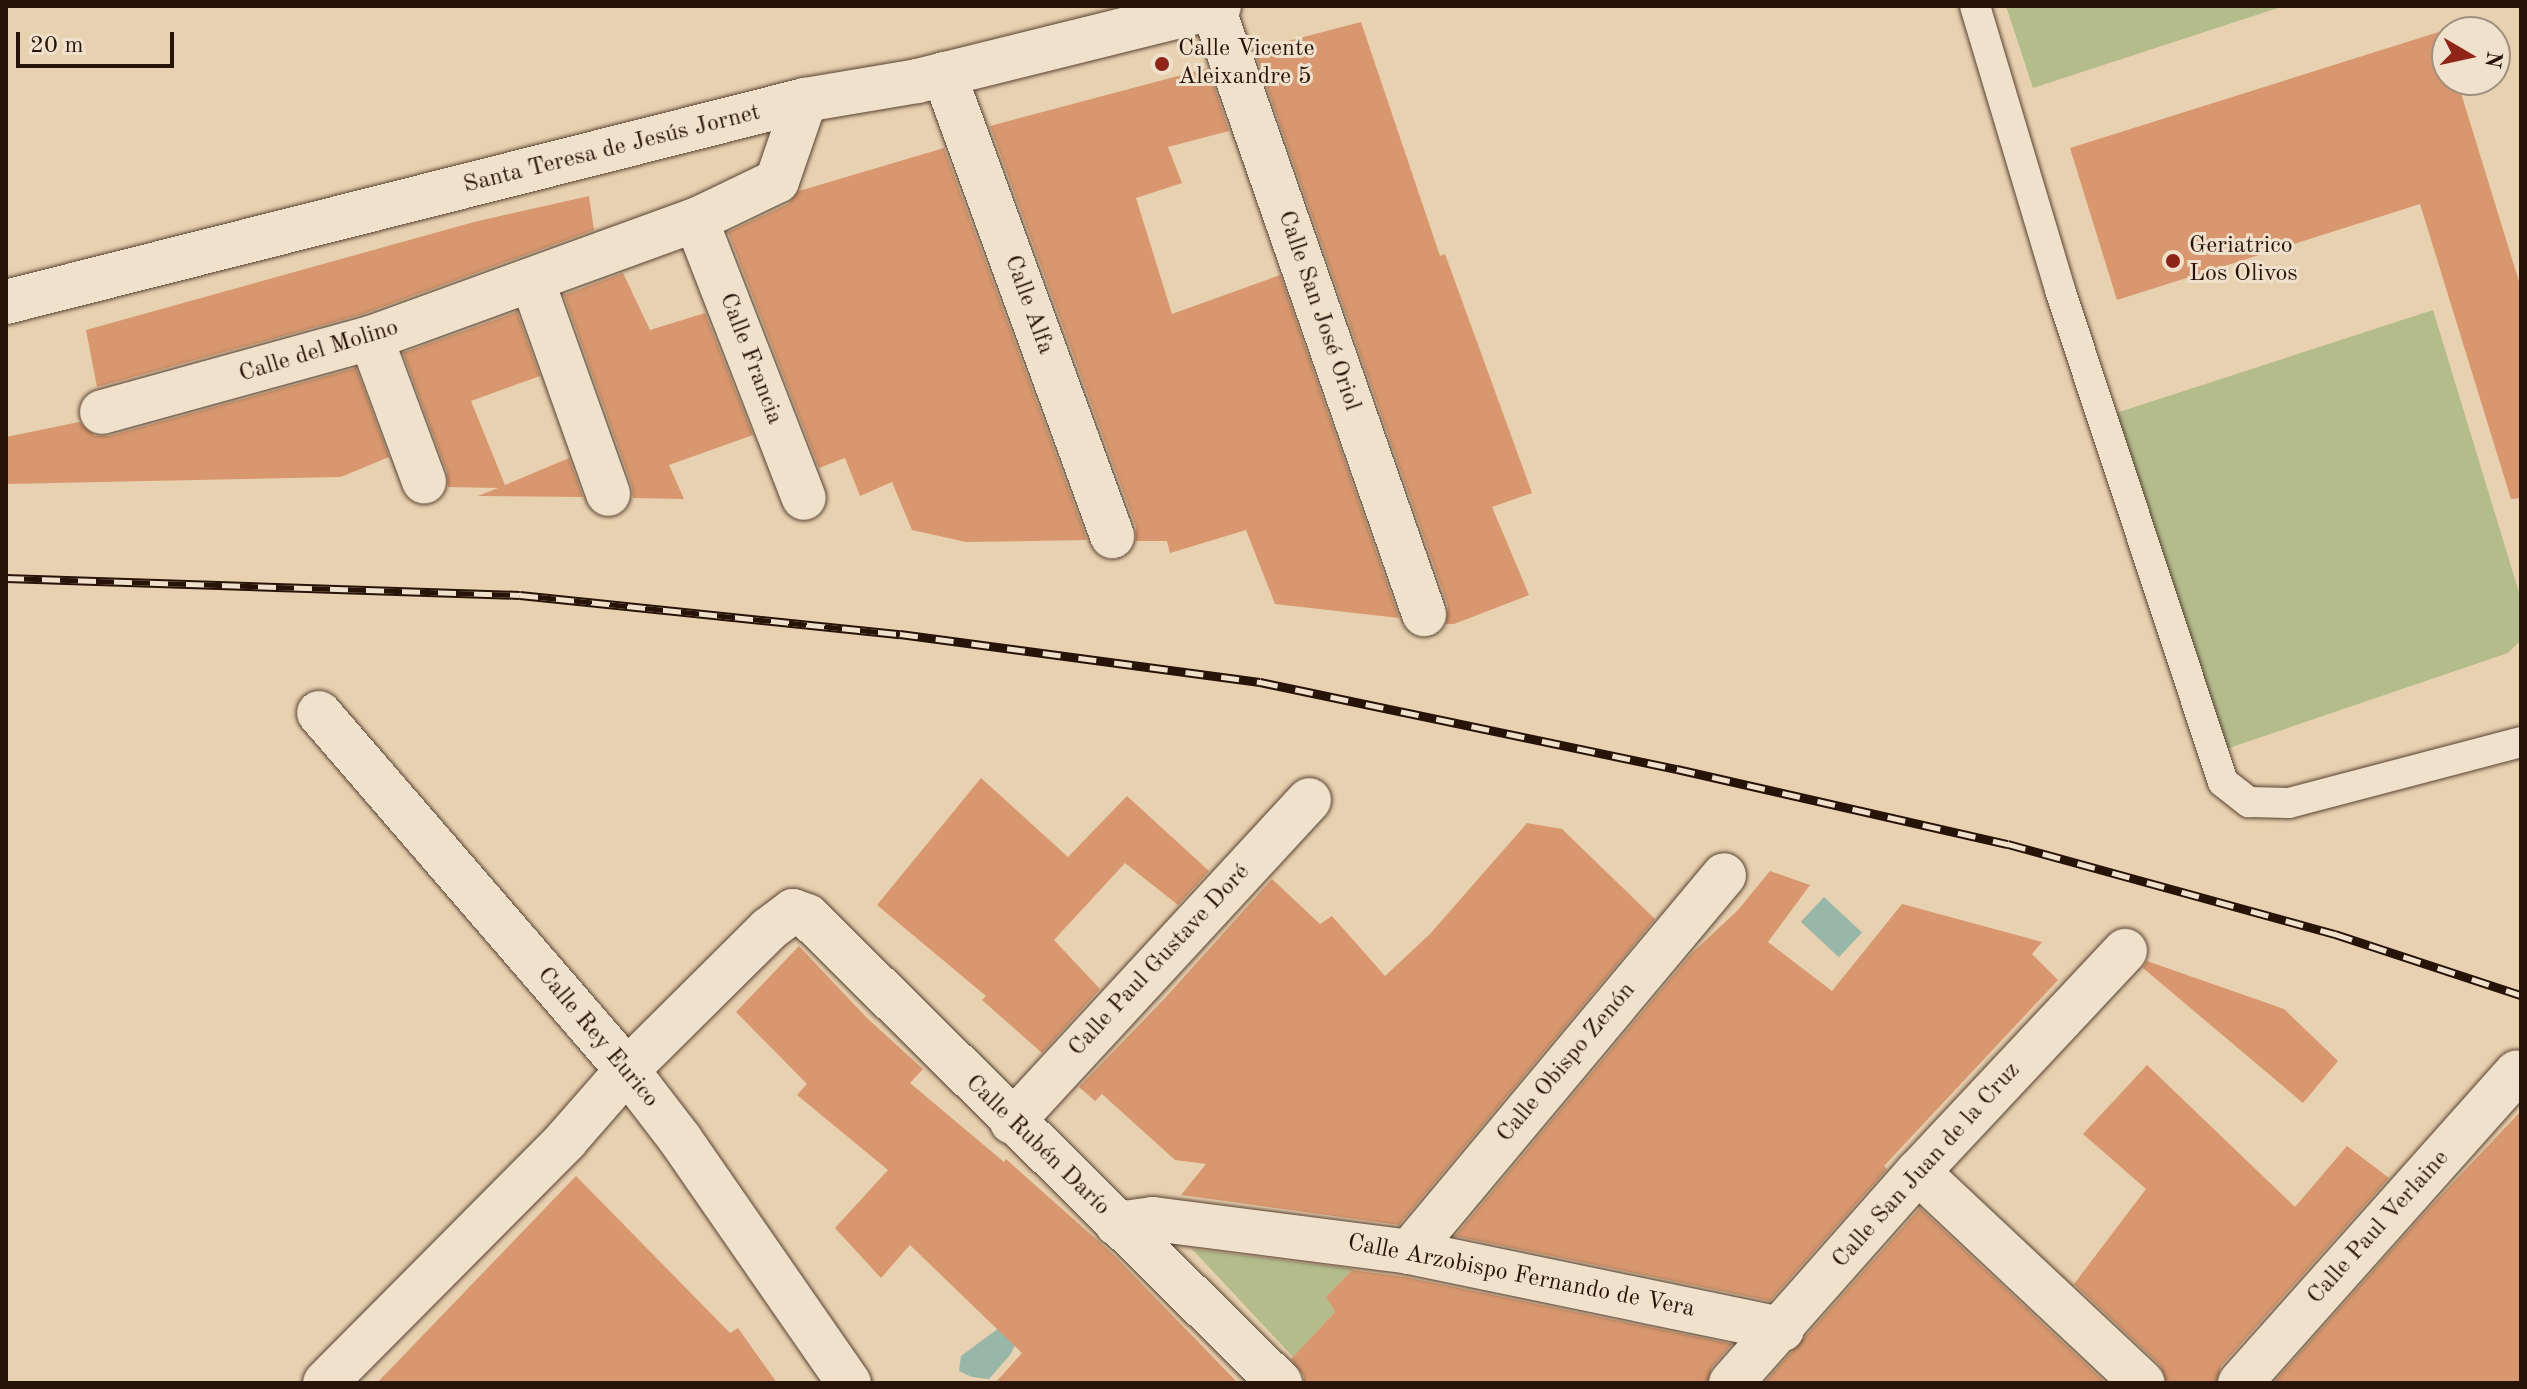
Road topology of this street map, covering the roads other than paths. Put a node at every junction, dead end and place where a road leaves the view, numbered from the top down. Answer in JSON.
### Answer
{"nodes":[{"id":1,"x":1975,"y":6,"type":"edge"},
{"id":2,"x":1216,"y":7,"type":"edge"},
{"id":3,"x":944,"y":74,"type":"junction"},
{"id":4,"x":805,"y":100,"type":"junction"},
{"id":5,"x":696,"y":220,"type":"junction"},
{"id":6,"x":532,"y":280,"type":"junction"},
{"id":7,"x":6,"y":302,"type":"edge"},
{"id":8,"x":371,"y":338,"type":"junction"},
{"id":9,"x":102,"y":412,"type":"dead end"},
{"id":10,"x":424,"y":481,"type":"dead end"},
{"id":11,"x":608,"y":494,"type":"dead end"},
{"id":12,"x":804,"y":498,"type":"dead end"},
{"id":13,"x":1112,"y":536,"type":"dead end"},
{"id":14,"x":1424,"y":614,"type":"dead end"},
{"id":15,"x":319,"y":713,"type":"dead end"},
{"id":16,"x":2521,"y":742,"type":"edge"},
{"id":17,"x":1309,"y":800,"type":"dead end"},
{"id":18,"x":1724,"y":875,"type":"dead end"},
{"id":19,"x":2125,"y":951,"type":"dead end"},
{"id":20,"x":627,"y":1070,"type":"junction"},
{"id":21,"x":2517,"y":1072,"type":"dead end"},
{"id":22,"x":1012,"y":1122,"type":"junction"},
{"id":23,"x":1918,"y":1172,"type":"junction"},
{"id":24,"x":1117,"y":1224,"type":"junction"},
{"id":25,"x":1409,"y":1252,"type":"junction"},
{"id":26,"x":1782,"y":1329,"type":"junction"},
{"id":27,"x":325,"y":1383,"type":"edge"},
{"id":28,"x":849,"y":1383,"type":"edge"},
{"id":29,"x":1280,"y":1383,"type":"edge"},
{"id":30,"x":1731,"y":1383,"type":"edge"},
{"id":31,"x":2143,"y":1383,"type":"edge"},
{"id":32,"x":2240,"y":1383,"type":"edge"}],
"edges":[{"from":1,"to":16,"type":"lane"},
{"from":2,"to":3,"type":"street","name":"Santa Teresa de Jesús Jornet"},
{"from":2,"to":14,"type":"street","name":"Calle San José Oriol"},
{"from":3,"to":4,"type":"street","name":"Santa Teresa de Jesús Jornet"},
{"from":3,"to":13,"type":"street","name":"Calle Alfa"},
{"from":4,"to":5,"type":"street","name":"Calle del Molino"},
{"from":4,"to":7,"type":"street","name":"Santa Teresa de Jesús Jornet"},
{"from":5,"to":6,"type":"street","name":"Calle del Molino"},
{"from":5,"to":12,"type":"street","name":"Calle Francia"},
{"from":6,"to":8,"type":"street","name":"Calle del Molino"},
{"from":6,"to":11,"type":"street"},
{"from":8,"to":9,"type":"street","name":"Calle del Molino"},
{"from":8,"to":10,"type":"street"},
{"from":15,"to":20,"type":"street","name":"Calle Rey Eurico"},
{"from":17,"to":22,"type":"street","name":"Calle Paul Gustave Doré"},
{"from":18,"to":25,"type":"street","name":"Calle Obispo Zenón"},
{"from":19,"to":23,"type":"street","name":"Calle San Juan de la Cruz"},
{"from":20,"to":22,"type":"street","name":"Calle Rubén Darío"},
{"from":20,"to":27,"type":"street"},
{"from":20,"to":28,"type":"street","name":"Calle Rey Eurico"},
{"from":21,"to":32,"type":"street","name":"Calle Paul Verlaine"},
{"from":22,"to":24,"type":"street","name":"Calle Rubén Darío"},
{"from":23,"to":26,"type":"street","name":"Calle San Juan de la Cruz"},
{"from":23,"to":31,"type":"street"},
{"from":24,"to":25,"type":"street","name":"Calle Arzobispo Fernando de Vera"},
{"from":24,"to":29,"type":"street","name":"Calle Rubén Darío"},
{"from":25,"to":26,"type":"street","name":"Calle Arzobispo Fernando de Vera"},
{"from":26,"to":30,"type":"street","name":"Calle San Juan de la Cruz"}]}
